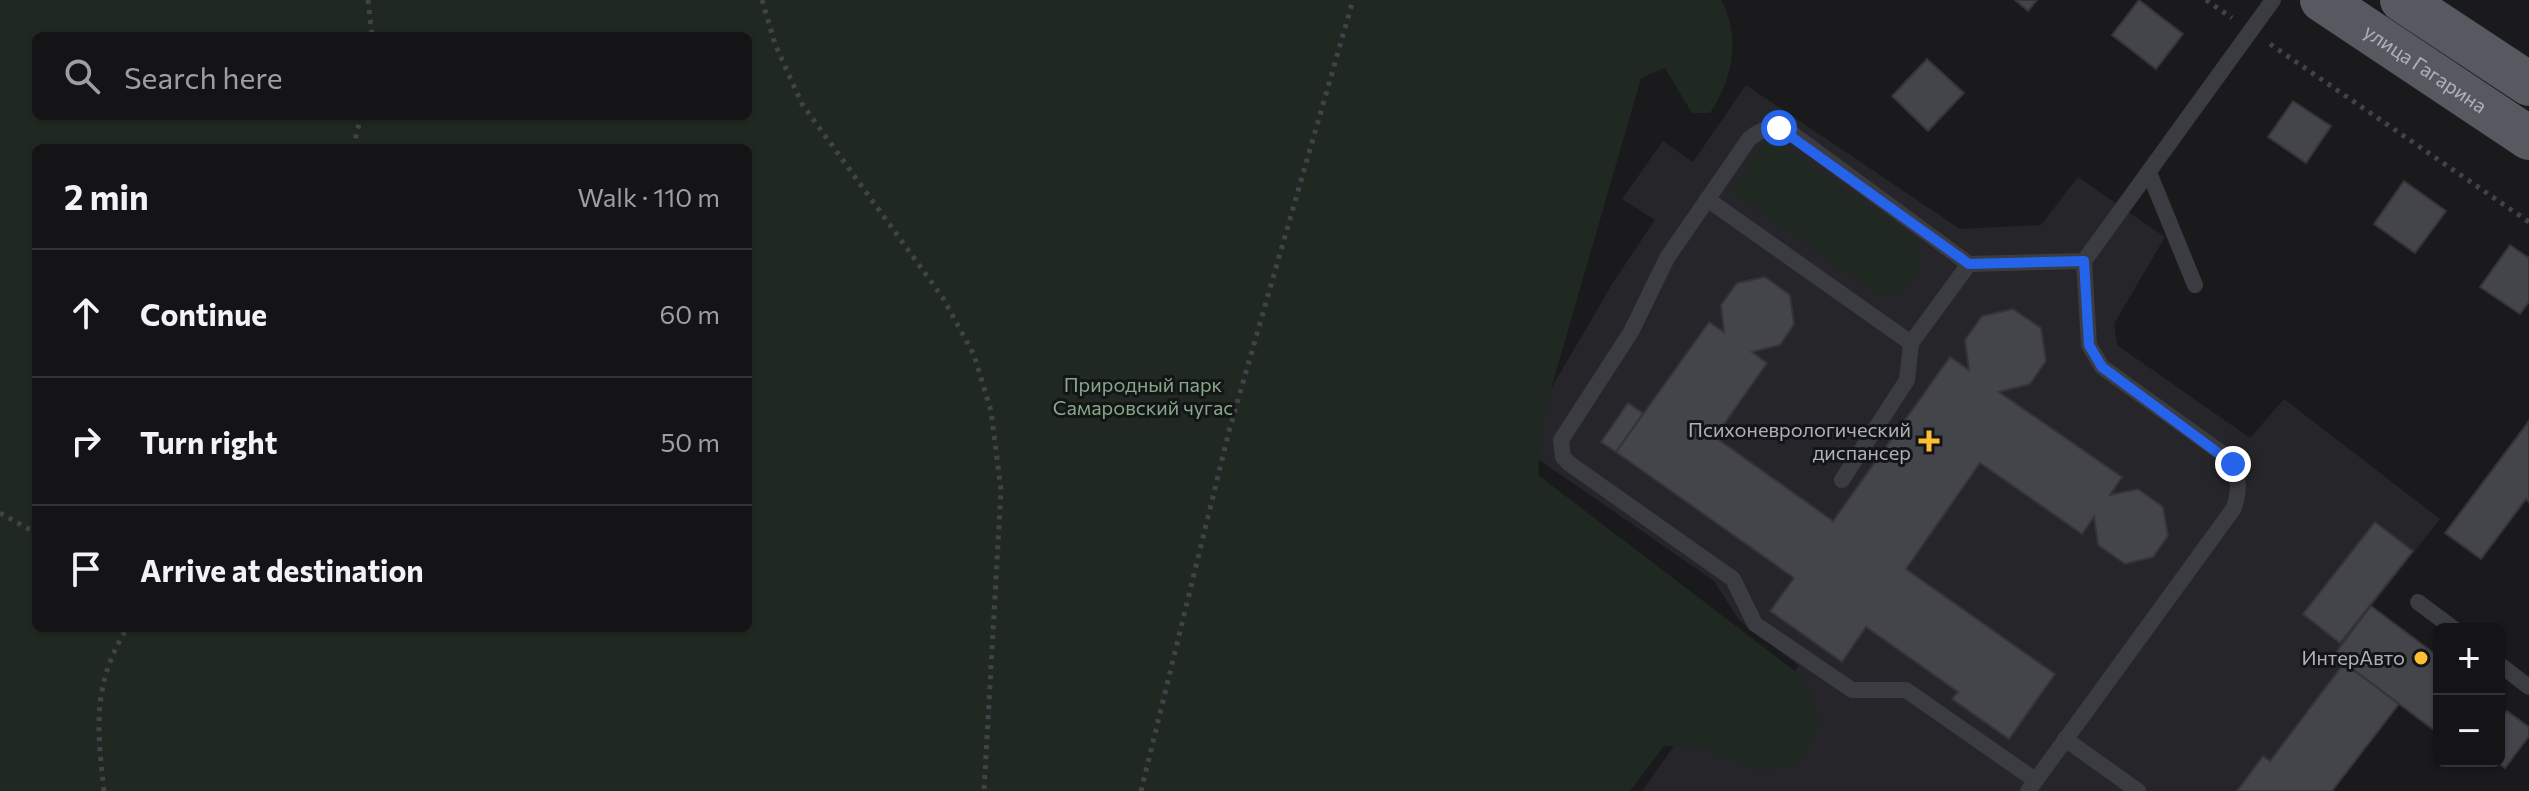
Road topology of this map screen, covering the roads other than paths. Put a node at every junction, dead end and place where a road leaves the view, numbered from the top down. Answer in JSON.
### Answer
{"nodes":[{"id":1,"x":2273,"y":0,"type":"edge"},
{"id":2,"x":2322,"y":0,"type":"edge"},
{"id":3,"x":2409,"y":2,"type":"edge"},
{"id":4,"x":2529,"y":84,"type":"edge"},
{"id":5,"x":2529,"y":138,"type":"edge"},
{"id":6,"x":2150,"y":175,"type":"junction"},
{"id":7,"x":1707,"y":199,"type":"junction"},
{"id":8,"x":2084,"y":261,"type":"junction"},
{"id":9,"x":1969,"y":264,"type":"junction"},
{"id":10,"x":2195,"y":285,"type":"dead end"},
{"id":11,"x":1911,"y":343,"type":"junction"},
{"id":12,"x":1842,"y":480,"type":"dead end"},
{"id":13,"x":2418,"y":602,"type":"dead end"},
{"id":14,"x":2446,"y":623,"type":"edge"},
{"id":15,"x":2505,"y":669,"type":"edge"},
{"id":16,"x":2529,"y":687,"type":"edge"},
{"id":17,"x":2065,"y":739,"type":"junction"},
{"id":18,"x":2031,"y":786,"type":"edge"},
{"id":19,"x":2138,"y":791,"type":"edge"}],
"edges":[{"from":1,"to":6,"type":"lane"},
{"from":2,"to":5,"type":"main road","name":"улица Гагарина"},
{"from":3,"to":4,"type":"main road"},
{"from":6,"to":8,"type":"lane"},
{"from":6,"to":10,"type":"lane"},
{"from":7,"to":9,"type":"lane"},
{"from":7,"to":11,"type":"lane"},
{"from":7,"to":18,"type":"lane"},
{"from":8,"to":9,"type":"lane"},
{"from":8,"to":17,"type":"lane"},
{"from":9,"to":11,"type":"lane"},
{"from":11,"to":12,"type":"lane"},
{"from":13,"to":14,"type":"lane"},
{"from":15,"to":16,"type":"lane"},
{"from":17,"to":18,"type":"lane"},
{"from":17,"to":19,"type":"lane"}]}
